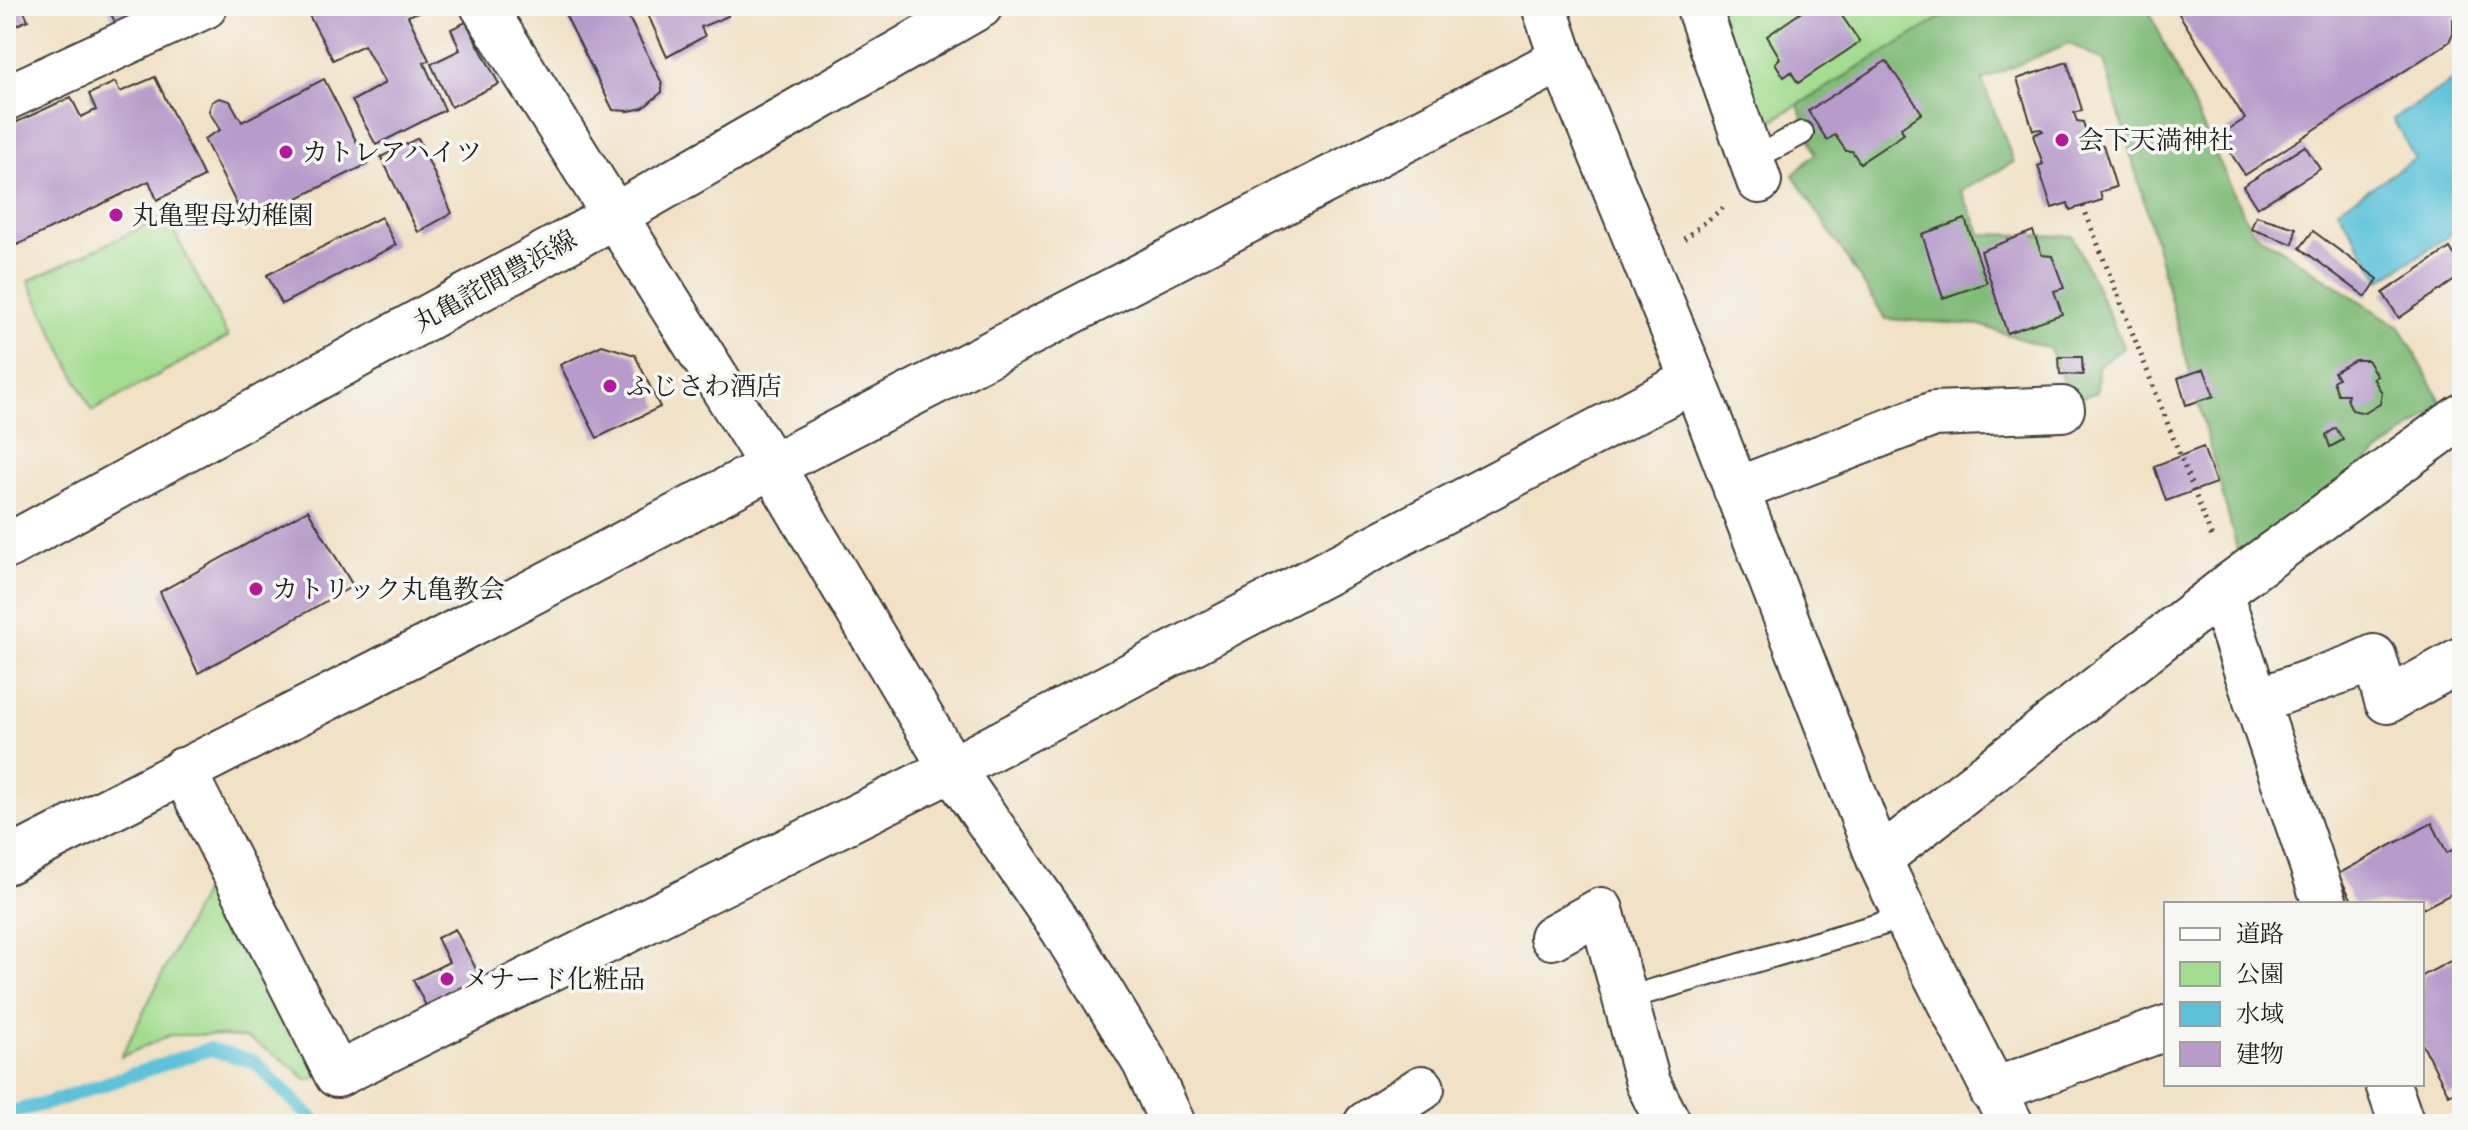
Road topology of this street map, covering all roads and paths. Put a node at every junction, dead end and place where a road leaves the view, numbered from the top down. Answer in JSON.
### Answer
{"nodes":[{"id":1,"x":205,"y":6,"type":"edge"},
{"id":2,"x":483,"y":6,"type":"edge"},
{"id":3,"x":980,"y":6,"type":"edge"},
{"id":4,"x":1544,"y":6,"type":"edge"},
{"id":5,"x":1698,"y":6,"type":"edge"},
{"id":6,"x":1562,"y":59,"type":"junction"},
{"id":7,"x":6,"y":98,"type":"edge"},
{"id":8,"x":1802,"y":133,"type":"dead end"},
{"id":9,"x":1755,"y":170,"type":"junction"},
{"id":10,"x":2083,"y":206,"type":"dead end"},
{"id":11,"x":614,"y":216,"type":"junction"},
{"id":12,"x":1647,"y":267,"type":"junction"},
{"id":13,"x":1694,"y":380,"type":"junction"},
{"id":14,"x":2062,"y":409,"type":"dead end"},
{"id":15,"x":2462,"y":416,"type":"edge"},
{"id":16,"x":772,"y":466,"type":"junction"},
{"id":17,"x":1736,"y":490,"type":"junction"},
{"id":18,"x":6,"y":547,"type":"edge"},
{"id":19,"x":2225,"y":589,"type":"junction"},
{"id":20,"x":2462,"y":659,"type":"edge"},
{"id":21,"x":2256,"y":701,"type":"junction"},
{"id":22,"x":952,"y":769,"type":"junction"},
{"id":23,"x":183,"y":770,"type":"junction"},
{"id":24,"x":1879,"y":859,"type":"junction"},
{"id":25,"x":6,"y":862,"type":"edge"},
{"id":26,"x":2324,"y":902,"type":"edge"},
{"id":27,"x":1906,"y":917,"type":"junction"},
{"id":28,"x":1552,"y":937,"type":"dead end"},
{"id":29,"x":1624,"y":999,"type":"junction"},
{"id":30,"x":2164,"y":1029,"type":"edge"},
{"id":31,"x":2389,"y":1086,"type":"edge"},
{"id":32,"x":1422,"y":1088,"type":"dead end"},
{"id":33,"x":2002,"y":1107,"type":"edge"},
{"id":34,"x":1173,"y":1124,"type":"edge"},
{"id":35,"x":1366,"y":1124,"type":"edge"},
{"id":36,"x":1669,"y":1124,"type":"edge"},
{"id":37,"x":2402,"y":1124,"type":"edge"}],
"edges":[{"from":1,"to":7,"type":"street"},
{"from":2,"to":11,"type":"street"},
{"from":3,"to":11,"type":"street","name":"丸亀詫間豊浜線"},
{"from":4,"to":6,"type":"street"},
{"from":5,"to":9,"type":"street"},
{"from":6,"to":12,"type":"street"},
{"from":6,"to":16,"type":"street"},
{"from":8,"to":9,"type":"lane"},
{"from":9,"to":12,"type":"path"},
{"from":10,"to":19,"type":"path"},
{"from":11,"to":16,"type":"street"},
{"from":11,"to":18,"type":"street","name":"丸亀詫間豊浜線"},
{"from":12,"to":13,"type":"street"},
{"from":13,"to":17,"type":"street"},
{"from":13,"to":22,"type":"street"},
{"from":14,"to":17,"type":"street"},
{"from":15,"to":19,"type":"street"},
{"from":16,"to":22,"type":"street"},
{"from":16,"to":23,"type":"street"},
{"from":17,"to":24,"type":"street"},
{"from":19,"to":21,"type":"street"},
{"from":19,"to":24,"type":"street"},
{"from":20,"to":21,"type":"street"},
{"from":21,"to":26,"type":"street"},
{"from":22,"to":23,"type":"street"},
{"from":22,"to":34,"type":"street"},
{"from":23,"to":25,"type":"street"},
{"from":24,"to":27,"type":"street"},
{"from":27,"to":29,"type":"lane"},
{"from":27,"to":33,"type":"street"},
{"from":28,"to":29,"type":"street"},
{"from":29,"to":36,"type":"street"},
{"from":30,"to":33,"type":"street"},
{"from":31,"to":37,"type":"street"},
{"from":32,"to":35,"type":"street"}]}
